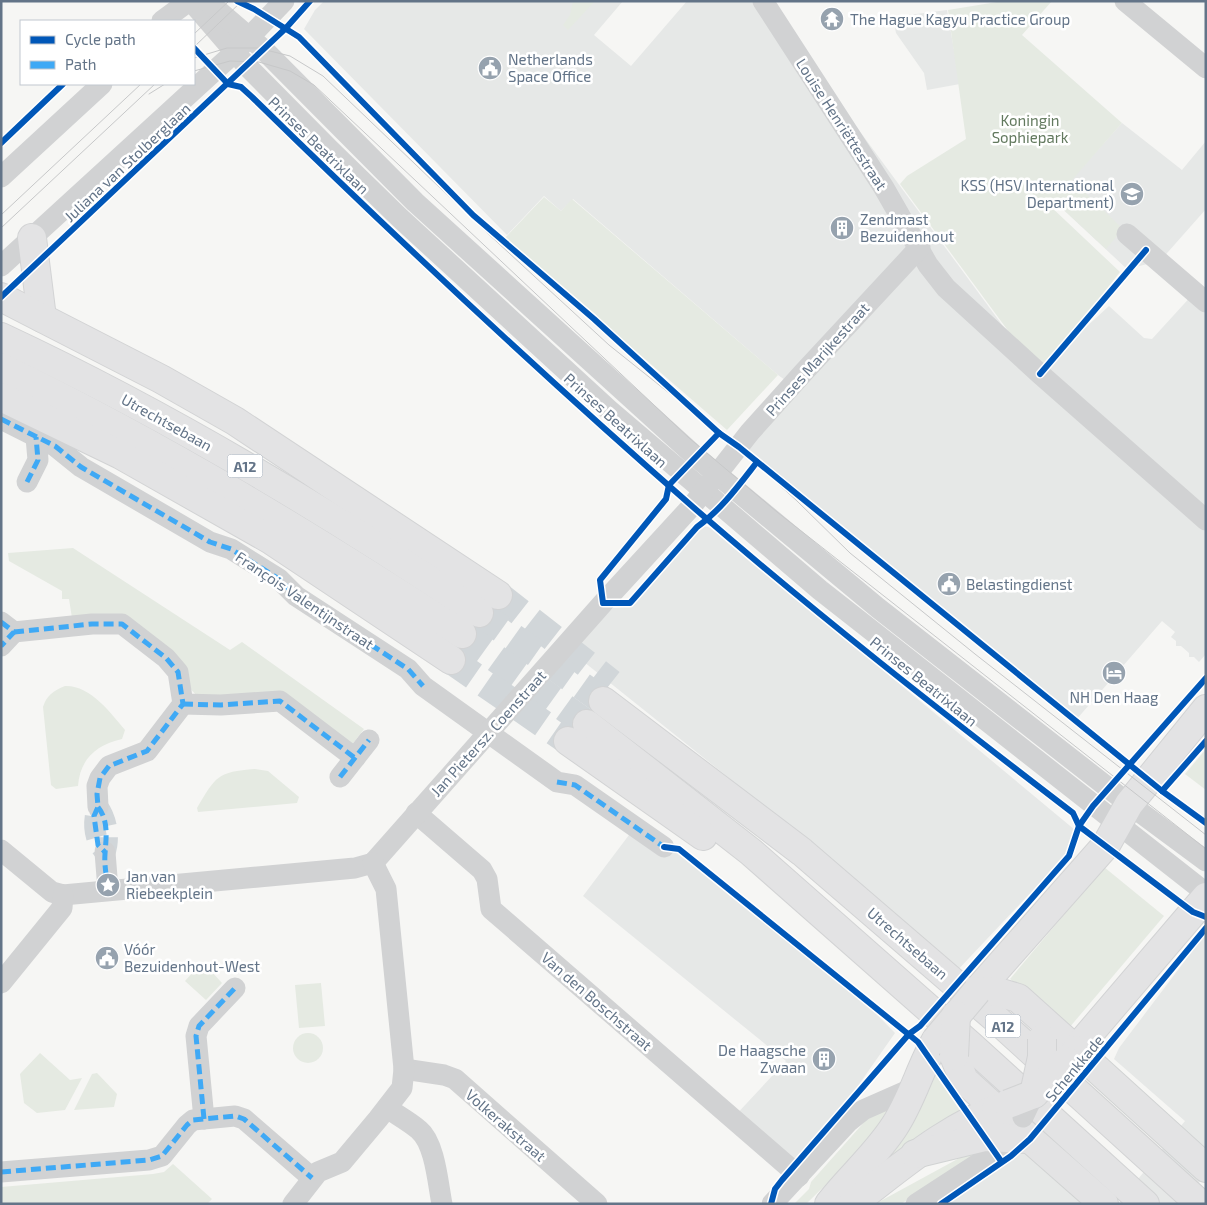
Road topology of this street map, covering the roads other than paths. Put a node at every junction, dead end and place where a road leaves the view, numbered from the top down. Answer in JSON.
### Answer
{"nodes":[{"id":1,"x":190,"y":1,"type":"edge"},
{"id":2,"x":207,"y":1,"type":"edge"},
{"id":3,"x":284,"y":1,"type":"edge"},
{"id":4,"x":763,"y":1,"type":"edge"},
{"id":5,"x":1125,"y":1,"type":"edge"},
{"id":6,"x":163,"y":20,"type":"edge"},
{"id":7,"x":242,"y":45,"type":"junction"},
{"id":8,"x":1206,"y":68,"type":"edge"},
{"id":9,"x":101,"y":85,"type":"edge"},
{"id":10,"x":1,"y":177,"type":"edge"},
{"id":11,"x":1127,"y":234,"type":"dead end"},
{"id":12,"x":32,"y":238,"type":"junction"},
{"id":13,"x":920,"y":247,"type":"junction"},
{"id":14,"x":1,"y":266,"type":"edge"},
{"id":15,"x":1,"y":297,"type":"edge"},
{"id":16,"x":1206,"y":302,"type":"edge"},
{"id":17,"x":42,"y":318,"type":"junction"},
{"id":18,"x":1,"y":337,"type":"edge"},
{"id":19,"x":1,"y":367,"type":"edge"},
{"id":20,"x":1,"y":397,"type":"edge"},
{"id":21,"x":1,"y":419,"type":"edge"},
{"id":22,"x":36,"y":436,"type":"junction"},
{"id":23,"x":717,"y":474,"type":"junction"},
{"id":24,"x":27,"y":482,"type":"dead end"},
{"id":25,"x":703,"y":492,"type":"junction"},
{"id":26,"x":1206,"y":520,"type":"edge"},
{"id":27,"x":6,"y":633,"type":"edge"},
{"id":28,"x":462,"y":634,"type":"tunnel mouth"},
{"id":29,"x":451,"y":660,"type":"tunnel mouth"},
{"id":30,"x":607,"y":692,"type":"tunnel mouth"},
{"id":31,"x":183,"y":704,"type":"junction"},
{"id":32,"x":1206,"y":709,"type":"edge"},
{"id":33,"x":489,"y":732,"type":"junction"},
{"id":34,"x":578,"y":733,"type":"tunnel mouth"},
{"id":35,"x":369,"y":740,"type":"dead end"},
{"id":36,"x":355,"y":758,"type":"junction"},
{"id":37,"x":340,"y":777,"type":"dead end"},
{"id":38,"x":98,"y":808,"type":"tunnel mouth"},
{"id":39,"x":416,"y":813,"type":"junction"},
{"id":40,"x":1124,"y":815,"type":"junction"},
{"id":41,"x":664,"y":847,"type":"dead end"},
{"id":42,"x":1,"y":850,"type":"edge"},
{"id":43,"x":105,"y":852,"type":"dead end"},
{"id":44,"x":1206,"y":861,"type":"edge"},
{"id":45,"x":373,"y":863,"type":"junction"},
{"id":46,"x":108,"y":890,"type":"junction"},
{"id":47,"x":1206,"y":893,"type":"edge"},
{"id":48,"x":63,"y":895,"type":"junction"},
{"id":49,"x":1206,"y":897,"type":"edge"},
{"id":50,"x":1,"y":983,"type":"edge"},
{"id":51,"x":235,"y":988,"type":"dead end"},
{"id":52,"x":982,"y":989,"type":"junction"},
{"id":53,"x":1041,"y":1029,"type":"junction"},
{"id":54,"x":945,"y":1048,"type":"junction"},
{"id":55,"x":1071,"y":1055,"type":"junction"},
{"id":56,"x":404,"y":1069,"type":"junction"},
{"id":57,"x":913,"y":1088,"type":"junction"},
{"id":58,"x":387,"y":1108,"type":"junction"},
{"id":59,"x":1017,"y":1118,"type":"junction"},
{"id":60,"x":204,"y":1119,"type":"junction"},
{"id":61,"x":1206,"y":1168,"type":"edge"},
{"id":62,"x":1,"y":1172,"type":"edge"},
{"id":63,"x":799,"y":1176,"type":"junction"},
{"id":64,"x":312,"y":1178,"type":"junction"},
{"id":65,"x":293,"y":1204,"type":"edge"},
{"id":66,"x":442,"y":1204,"type":"edge"},
{"id":67,"x":597,"y":1204,"type":"edge"},
{"id":68,"x":772,"y":1204,"type":"edge"},
{"id":69,"x":829,"y":1204,"type":"edge"},
{"id":70,"x":852,"y":1204,"type":"edge"},
{"id":71,"x":916,"y":1204,"type":"edge"},
{"id":72,"x":1104,"y":1204,"type":"edge"},
{"id":73,"x":1145,"y":1204,"type":"edge"},
{"id":74,"x":1200,"y":1204,"type":"edge"}],
"edges":[{"from":1,"to":6,"type":"street"},
{"from":1,"to":7,"type":"street","name":"Prinses Beatrixlaan"},
{"from":2,"to":7,"type":"street","name":"Prinses Beatrixlaan"},
{"from":3,"to":7,"type":"street","name":"Juliana van Stolberglaan"},
{"from":4,"to":13,"type":"street","name":"Louise Henriëttestraat"},
{"from":5,"to":8,"type":"street"},
{"from":7,"to":12,"type":"street","name":"Juliana van Stolberglaan"},
{"from":7,"to":23,"type":"street","name":"Prinses Beatrixlaan"},
{"from":7,"to":25,"type":"street","name":"Prinses Beatrixlaan"},
{"from":9,"to":10,"type":"street"},
{"from":11,"to":16,"type":"street"},
{"from":12,"to":14,"type":"street","name":"Juliana van Stolberglaan"},
{"from":12,"to":17,"type":"main road"},
{"from":13,"to":23,"type":"street","name":"Prinses Marijkestraat"},
{"from":13,"to":26,"type":"street","name":"Louise Henriëttestraat"},
{"from":15,"to":17,"type":"main road"},
{"from":17,"to":18,"type":"main road","name":"Utrechtsebaan","number":"A12"},
{"from":19,"to":28,"type":"main road","name":"Utrechtsebaan","number":"A12"},
{"from":20,"to":29,"type":"main road"},
{"from":21,"to":22,"type":"street","name":"François Valentijnstraat"},
{"from":22,"to":24,"type":"street"},
{"from":22,"to":33,"type":"street","name":"François Valentijnstraat"},
{"from":23,"to":25,"type":"street"},
{"from":23,"to":40,"type":"street","name":"Prinses Beatrixlaan"},
{"from":25,"to":33,"type":"street","name":"Jan Pietersz. Coenstraat"},
{"from":25,"to":40,"type":"street","name":"Prinses Beatrixlaan"},
{"from":27,"to":31,"type":"street"},
{"from":30,"to":74,"type":"main road","name":"Utrechtsebaan","number":"A12"},
{"from":31,"to":36,"type":"street"},
{"from":31,"to":38,"type":"street"},
{"from":32,"to":40,"type":"main road"},
{"from":33,"to":39,"type":"street","name":"Jan Pietersz. Coenstraat"},
{"from":33,"to":41,"type":"street","name":"François Valentijnstraat"},
{"from":34,"to":73,"type":"main road","number":"A12"},
{"from":35,"to":36,"type":"street"},
{"from":36,"to":37,"type":"street"},
{"from":39,"to":45,"type":"street","name":"Jan Pietersz. Coenstraat"},
{"from":39,"to":63,"type":"street","name":"Van den Boschstraat"},
{"from":40,"to":44,"type":"street","name":"Prinses Beatrixlaan"},
{"from":40,"to":47,"type":"street","name":"Prinses Beatrixlaan"},
{"from":40,"to":52,"type":"main road"},
{"from":42,"to":48,"type":"street"},
{"from":43,"to":46,"type":"street"},
{"from":45,"to":46,"type":"street"},
{"from":45,"to":56,"type":"street"},
{"from":46,"to":48,"type":"street"},
{"from":48,"to":50,"type":"street"},
{"from":49,"to":55,"type":"main road","name":"Schenkkade"},
{"from":51,"to":60,"type":"street"},
{"from":52,"to":53,"type":"main road"},
{"from":52,"to":54,"type":"main road","bridge":true},
{"from":53,"to":55,"type":"main road"},
{"from":53,"to":59,"type":"main road","bridge":true},
{"from":54,"to":57,"type":"main road"},
{"from":54,"to":59,"type":"main road"},
{"from":55,"to":59,"type":"main road","name":"Schenkkade","bridge":true},
{"from":55,"to":61,"type":"main road"},
{"from":56,"to":58,"type":"street"},
{"from":56,"to":67,"type":"street","name":"Volkerakstraat"},
{"from":57,"to":63,"type":"street"},
{"from":57,"to":69,"type":"main road"},
{"from":58,"to":64,"type":"street"},
{"from":58,"to":66,"type":"street"},
{"from":59,"to":70,"type":"main road"},
{"from":59,"to":71,"type":"street","name":"Schenkkade"},
{"from":59,"to":72,"type":"main road"},
{"from":60,"to":62,"type":"street"},
{"from":60,"to":64,"type":"street"},
{"from":63,"to":68,"type":"street"},
{"from":64,"to":65,"type":"street"}]}
